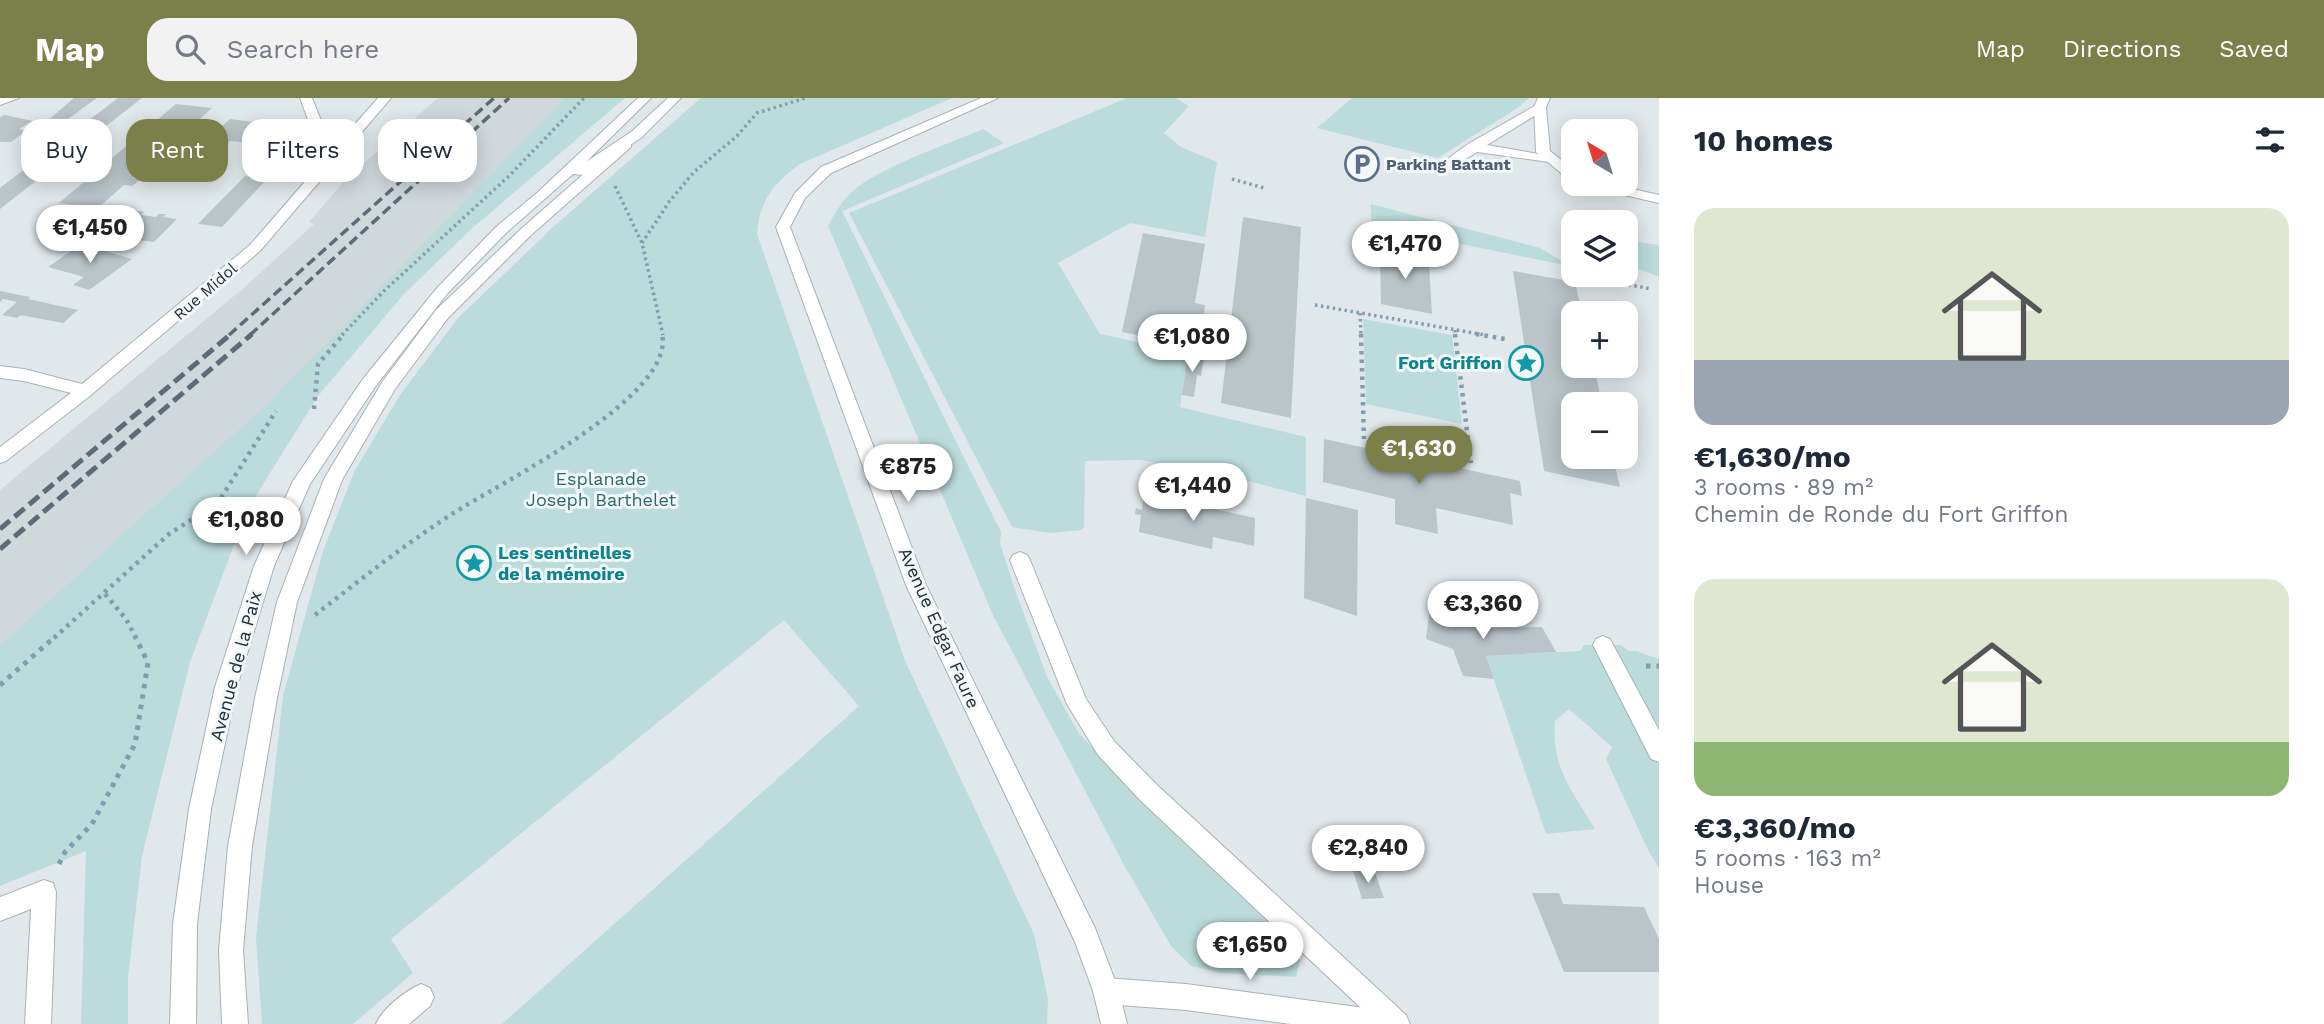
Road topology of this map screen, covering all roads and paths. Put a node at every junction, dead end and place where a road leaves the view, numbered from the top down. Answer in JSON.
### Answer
{"nodes":[{"id":1,"x":12,"y":98,"type":"edge"},
{"id":2,"x":306,"y":98,"type":"edge"},
{"id":3,"x":385,"y":98,"type":"edge"},
{"id":4,"x":584,"y":98,"type":"edge"},
{"id":5,"x":645,"y":98,"type":"edge"},
{"id":6,"x":675,"y":98,"type":"edge"},
{"id":7,"x":806,"y":98,"type":"edge"},
{"id":8,"x":992,"y":98,"type":"edge"},
{"id":9,"x":0,"y":101,"type":"edge"},
{"id":10,"x":1542,"y":103,"type":"edge"},
{"id":11,"x":314,"y":119,"type":"edge"},
{"id":12,"x":364,"y":123,"type":"edge"},
{"id":13,"x":630,"y":139,"type":"junction"},
{"id":14,"x":1474,"y":147,"type":"junction"},
{"id":15,"x":1551,"y":160,"type":"junction"},
{"id":16,"x":1445,"y":166,"type":"dead end"},
{"id":17,"x":1561,"y":167,"type":"edge"},
{"id":18,"x":1232,"y":179,"type":"dead end"},
{"id":19,"x":313,"y":182,"type":"edge"},
{"id":20,"x":610,"y":183,"type":"dead end"},
{"id":21,"x":1264,"y":188,"type":"dead end"},
{"id":22,"x":1638,"y":194,"type":"edge"},
{"id":23,"x":543,"y":195,"type":"junction"},
{"id":24,"x":1659,"y":199,"type":"edge"},
{"id":25,"x":642,"y":243,"type":"junction"},
{"id":26,"x":1638,"y":286,"type":"edge"},
{"id":27,"x":1652,"y":289,"type":"dead end"},
{"id":28,"x":1315,"y":305,"type":"dead end"},
{"id":29,"x":1360,"y":313,"type":"junction"},
{"id":30,"x":1455,"y":330,"type":"junction"},
{"id":31,"x":1505,"y":340,"type":"dead end"},
{"id":32,"x":0,"y":372,"type":"edge"},
{"id":33,"x":85,"y":391,"type":"junction"},
{"id":34,"x":314,"y":409,"type":"dead end"},
{"id":35,"x":276,"y":411,"type":"dead end"},
{"id":36,"x":1364,"y":439,"type":"dead end"},
{"id":37,"x":0,"y":456,"type":"edge"},
{"id":38,"x":1471,"y":463,"type":"dead end"},
{"id":39,"x":247,"y":510,"type":"dead end"},
{"id":40,"x":212,"y":512,"type":"junction"},
{"id":41,"x":1020,"y":560,"type":"dead end"},
{"id":42,"x":105,"y":594,"type":"junction"},
{"id":43,"x":312,"y":618,"type":"dead end"},
{"id":44,"x":1603,"y":645,"type":"dead end"},
{"id":45,"x":0,"y":685,"type":"edge"},
{"id":46,"x":1659,"y":752,"type":"edge"},
{"id":47,"x":44,"y":892,"type":"junction"},
{"id":48,"x":0,"y":909,"type":"edge"},
{"id":49,"x":1106,"y":991,"type":"junction"},
{"id":50,"x":421,"y":997,"type":"dead end"},
{"id":51,"x":38,"y":1024,"type":"edge"},
{"id":52,"x":183,"y":1024,"type":"edge"},
{"id":53,"x":235,"y":1024,"type":"edge"},
{"id":54,"x":389,"y":1024,"type":"edge"},
{"id":55,"x":1114,"y":1024,"type":"edge"},
{"id":56,"x":1387,"y":1024,"type":"edge"},
{"id":57,"x":1397,"y":1024,"type":"edge"}],
"edges":[{"from":1,"to":9,"type":"main road"},
{"from":2,"to":11,"type":"main road"},
{"from":3,"to":12,"type":"main road","name":"Rue Midol"},
{"from":4,"to":34,"type":"path"},
{"from":5,"to":23,"type":"main road","name":"Avenue de la Paix"},
{"from":6,"to":13,"type":"main road","name":"Avenue de la Paix"},
{"from":7,"to":25,"type":"path"},
{"from":8,"to":49,"type":"main road","name":"Avenue Edgar Faure"},
{"from":10,"to":14,"type":"main road"},
{"from":10,"to":15,"type":"main road"},
{"from":13,"to":23,"type":"main road","name":"Avenue de la Paix"},
{"from":13,"to":53,"type":"main road"},
{"from":14,"to":15,"type":"main road"},
{"from":14,"to":16,"type":"main road"},
{"from":15,"to":17,"type":"main road"},
{"from":18,"to":21,"type":"path"},
{"from":19,"to":33,"type":"main road","name":"Rue Midol"},
{"from":20,"to":25,"type":"path"},
{"from":22,"to":24,"type":"main road"},
{"from":23,"to":52,"type":"main road","name":"Avenue de la Paix"},
{"from":25,"to":43,"type":"path"},
{"from":26,"to":27,"type":"path"},
{"from":28,"to":29,"type":"path"},
{"from":29,"to":30,"type":"path"},
{"from":29,"to":36,"type":"path"},
{"from":30,"to":31,"type":"path"},
{"from":30,"to":38,"type":"path"},
{"from":32,"to":33,"type":"main road"},
{"from":33,"to":37,"type":"main road","name":"Rue Midol"},
{"from":35,"to":40,"type":"path"},
{"from":39,"to":40,"type":"path"},
{"from":40,"to":42,"type":"path"},
{"from":41,"to":57,"type":"main road"},
{"from":42,"to":45,"type":"path"},
{"from":42,"to":47,"type":"path"},
{"from":44,"to":46,"type":"main road"},
{"from":47,"to":48,"type":"main road"},
{"from":47,"to":51,"type":"main road"},
{"from":49,"to":55,"type":"main road","name":"Avenue Edgar Faure"},
{"from":49,"to":56,"type":"main road"},
{"from":50,"to":54,"type":"main road"}]}
